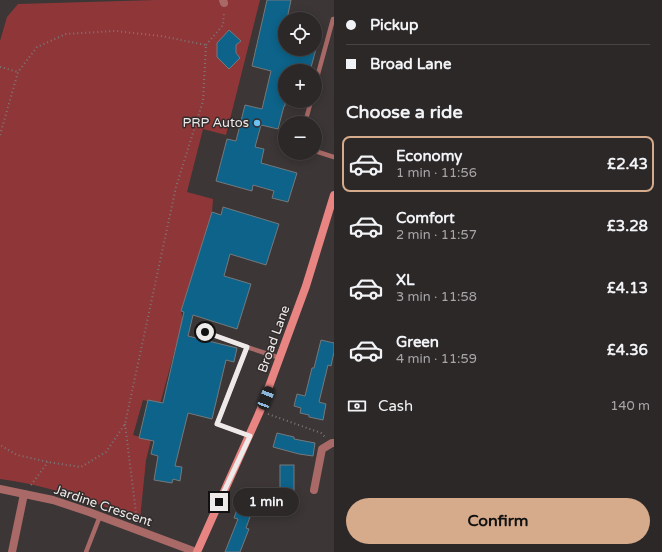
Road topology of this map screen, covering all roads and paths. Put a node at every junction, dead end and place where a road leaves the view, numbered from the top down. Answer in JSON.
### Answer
{"nodes":[{"id":1,"x":224,"y":1,"type":"edge"},
{"id":2,"x":333,"y":19,"type":"edge"},
{"id":3,"x":206,"y":45,"type":"junction"},
{"id":4,"x":321,"y":64,"type":"edge"},
{"id":5,"x":0,"y":67,"type":"edge"},
{"id":6,"x":18,"y":72,"type":"junction"},
{"id":7,"x":0,"y":135,"type":"edge"},
{"id":8,"x":322,"y":153,"type":"edge"},
{"id":9,"x":334,"y":157,"type":"edge"},
{"id":10,"x":334,"y":195,"type":"edge"},
{"id":11,"x":205,"y":332,"type":"dead end"},
{"id":12,"x":247,"y":347,"type":"junction"},
{"id":13,"x":280,"y":358,"type":"junction"},
{"id":14,"x":260,"y":411,"type":"junction"},
{"id":15,"x":125,"y":424,"type":"junction"},
{"id":16,"x":250,"y":436,"type":"junction"},
{"id":17,"x":333,"y":443,"type":"edge"},
{"id":18,"x":0,"y":445,"type":"edge"},
{"id":19,"x":48,"y":462,"type":"junction"},
{"id":20,"x":0,"y":489,"type":"edge"},
{"id":21,"x":314,"y":490,"type":"dead end"},
{"id":22,"x":24,"y":494,"type":"junction"},
{"id":23,"x":100,"y":516,"type":"junction"},
{"id":24,"x":139,"y":530,"type":"junction"},
{"id":25,"x":12,"y":552,"type":"edge"},
{"id":26,"x":86,"y":552,"type":"edge"},
{"id":27,"x":196,"y":552,"type":"edge"}],
"edges":[{"from":1,"to":3,"type":"path"},
{"from":2,"to":4,"type":"lane"},
{"from":3,"to":6,"type":"path"},
{"from":3,"to":15,"type":"path"},
{"from":5,"to":6,"type":"path"},
{"from":6,"to":7,"type":"path"},
{"from":8,"to":9,"type":"lane"},
{"from":10,"to":13,"type":"street","name":"Broad Lane"},
{"from":11,"to":12,"type":"lane"},
{"from":12,"to":13,"type":"lane"},
{"from":12,"to":16,"type":"lane"},
{"from":13,"to":14,"type":"street","name":"Broad Lane"},
{"from":14,"to":16,"type":"street","name":"Broad Lane"},
{"from":14,"to":17,"type":"path"},
{"from":15,"to":19,"type":"path"},
{"from":15,"to":24,"type":"path"},
{"from":16,"to":27,"type":"street","name":"Broad Lane"},
{"from":17,"to":21,"type":"street"},
{"from":18,"to":19,"type":"path"},
{"from":19,"to":22,"type":"path"},
{"from":20,"to":22,"type":"street","name":"Jardine Crescent"},
{"from":22,"to":23,"type":"street","name":"Jardine Crescent"},
{"from":22,"to":25,"type":"street"},
{"from":23,"to":24,"type":"street","name":"Jardine Crescent"},
{"from":23,"to":26,"type":"lane"},
{"from":24,"to":27,"type":"street","name":"Jardine Crescent"}]}
